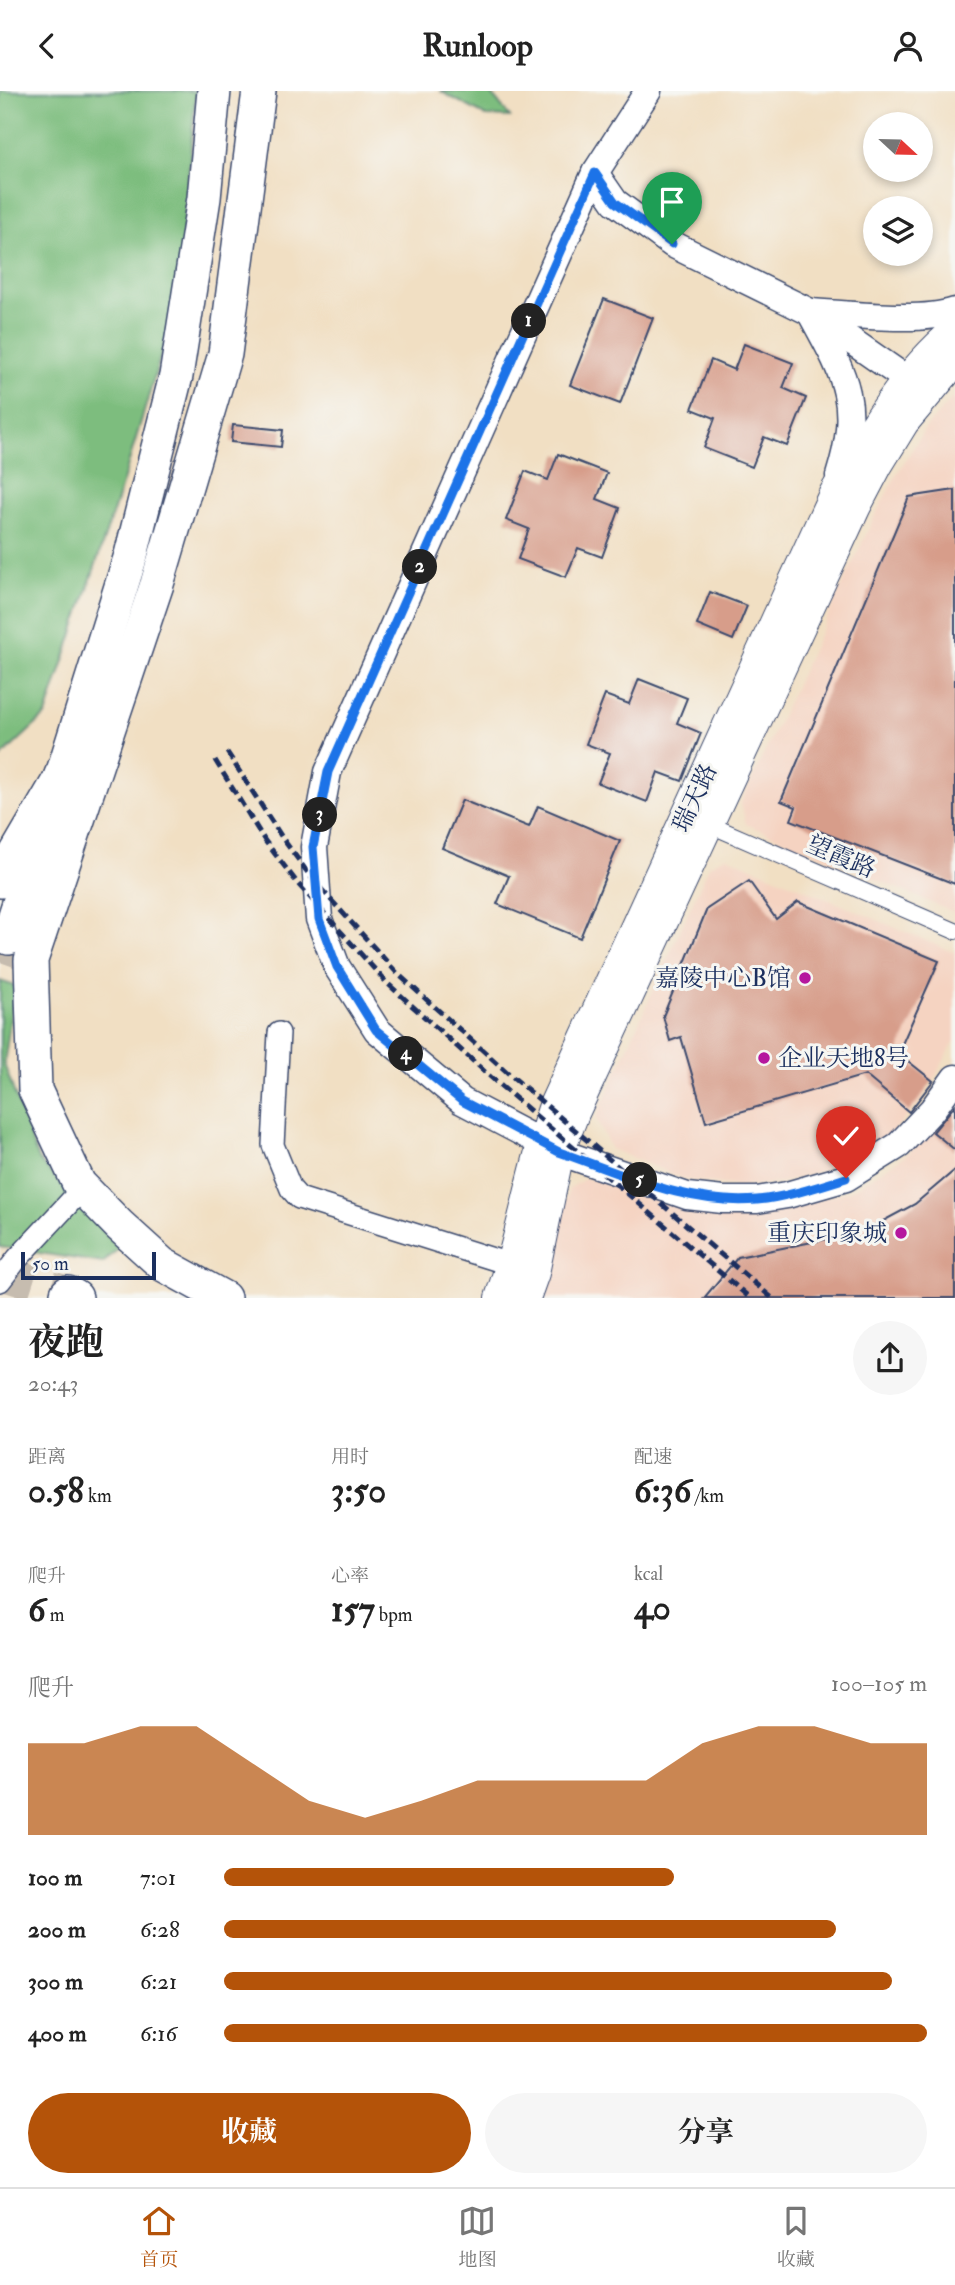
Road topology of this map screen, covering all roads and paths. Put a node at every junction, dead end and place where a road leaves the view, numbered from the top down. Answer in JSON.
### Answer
{"nodes":[{"id":1,"x":214,"y":91,"type":"edge"},
{"id":2,"x":259,"y":91,"type":"edge"},
{"id":3,"x":648,"y":91,"type":"edge"},
{"id":4,"x":595,"y":173,"type":"junction"},
{"id":5,"x":955,"y":311,"type":"edge"},
{"id":6,"x":810,"y":312,"type":"junction"},
{"id":7,"x":955,"y":331,"type":"edge"},
{"id":8,"x":955,"y":361,"type":"edge"},
{"id":9,"x":917,"y":386,"type":"junction"},
{"id":10,"x":834,"y":494,"type":"junction"},
{"id":11,"x":62,"y":775,"type":"junction"},
{"id":12,"x":708,"y":824,"type":"junction"},
{"id":13,"x":0,"y":881,"type":"edge"},
{"id":14,"x":955,"y":931,"type":"edge"},
{"id":15,"x":9,"y":937,"type":"tunnel mouth"},
{"id":16,"x":279,"y":1033,"type":"dead end"},
{"id":17,"x":955,"y":1077,"type":"edge"},
{"id":18,"x":550,"y":1148,"type":"junction"},
{"id":19,"x":83,"y":1188,"type":"junction"},
{"id":20,"x":512,"y":1265,"type":"junction"},
{"id":21,"x":0,"y":1281,"type":"edge"},
{"id":22,"x":224,"y":1298,"type":"edge"},
{"id":23,"x":500,"y":1298,"type":"edge"},
{"id":24,"x":525,"y":1298,"type":"edge"}],
"edges":[{"from":1,"to":11,"type":"main road"},
{"from":2,"to":19,"type":"main road"},
{"from":3,"to":4,"type":"street"},
{"from":4,"to":6,"type":"street"},
{"from":4,"to":18,"type":"street"},
{"from":5,"to":6,"type":"street"},
{"from":6,"to":9,"type":"street"},
{"from":6,"to":10,"type":"street"},
{"from":7,"to":9,"type":"main road","name":"瑞天路"},
{"from":8,"to":9,"type":"main road","name":"瑞天路"},
{"from":9,"to":10,"type":"main road","name":"瑞天路"},
{"from":9,"to":12,"type":"main road","name":"瑞天路"},
{"from":10,"to":18,"type":"main road","name":"瑞天路"},
{"from":11,"to":13,"type":"main road"},
{"from":11,"to":15,"type":"highway"},
{"from":12,"to":14,"type":"street","name":"望霞路"},
{"from":12,"to":18,"type":"main road","name":"瑞天路"},
{"from":16,"to":20,"type":"street"},
{"from":17,"to":18,"type":"street"},
{"from":18,"to":20,"type":"main road","name":"瑞天路"},
{"from":18,"to":24,"type":"main road","name":"瑞天路"},
{"from":19,"to":21,"type":"street"},
{"from":19,"to":22,"type":"main road"},
{"from":20,"to":23,"type":"main road","name":"瑞天路"}]}
